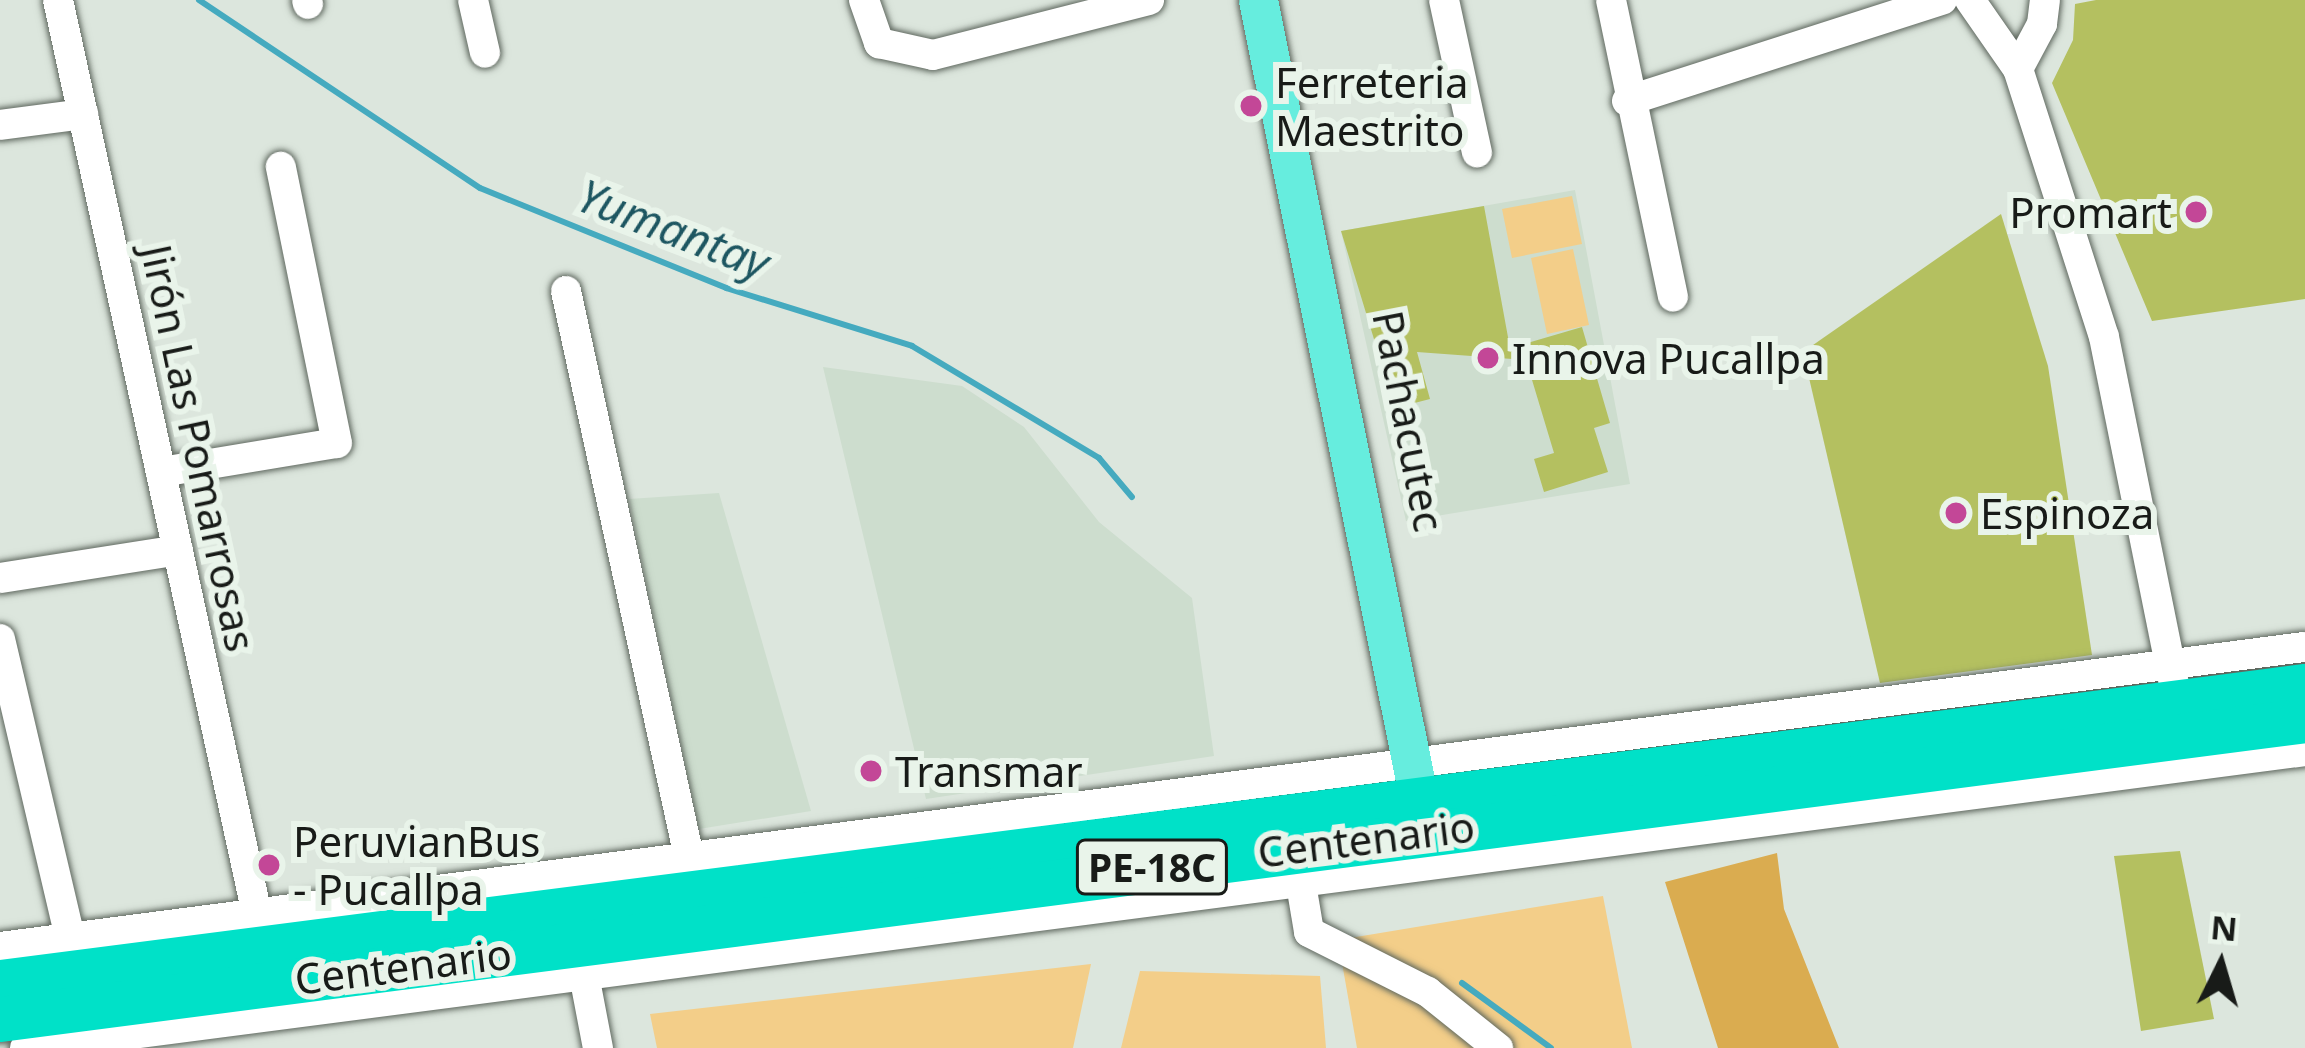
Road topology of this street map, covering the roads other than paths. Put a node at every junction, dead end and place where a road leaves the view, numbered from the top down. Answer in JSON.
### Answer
{"nodes":[{"id":1,"x":58,"y":0,"type":"edge"},
{"id":2,"x":473,"y":0,"type":"edge"},
{"id":3,"x":864,"y":0,"type":"edge"},
{"id":4,"x":1149,"y":0,"type":"edge"},
{"id":5,"x":1258,"y":0,"type":"edge"},
{"id":6,"x":1276,"y":0,"type":"edge"},
{"id":7,"x":1444,"y":0,"type":"edge"},
{"id":8,"x":1611,"y":0,"type":"edge"},
{"id":9,"x":1942,"y":0,"type":"edge"},
{"id":10,"x":1970,"y":0,"type":"edge"},
{"id":11,"x":2045,"y":0,"type":"edge"},
{"id":12,"x":1065,"y":9,"type":"edge"},
{"id":13,"x":485,"y":53,"type":"dead end"},
{"id":14,"x":2018,"y":69,"type":"junction"},
{"id":15,"x":1628,"y":100,"type":"junction"},
{"id":16,"x":83,"y":114,"type":"junction"},
{"id":17,"x":0,"y":124,"type":"edge"},
{"id":18,"x":1477,"y":152,"type":"dead end"},
{"id":19,"x":280,"y":167,"type":"dead end"},
{"id":20,"x":566,"y":291,"type":"dead end"},
{"id":21,"x":1673,"y":297,"type":"dead end"},
{"id":22,"x":161,"y":472,"type":"junction"},
{"id":23,"x":178,"y":550,"type":"junction"},
{"id":24,"x":0,"y":578,"type":"edge"},
{"id":25,"x":0,"y":638,"type":"edge"},
{"id":26,"x":2305,"y":647,"type":"edge"},
{"id":27,"x":2305,"y":686,"type":"edge"},
{"id":28,"x":2180,"y":718,"type":"junction"},
{"id":29,"x":2305,"y":720,"type":"edge"},
{"id":30,"x":2305,"y":751,"type":"edge"},
{"id":31,"x":1429,"y":804,"type":"junction"},
{"id":32,"x":689,"y":856,"type":"junction"},
{"id":33,"x":1297,"y":863,"type":"junction"},
{"id":34,"x":257,"y":914,"type":"junction"},
{"id":35,"x":70,"y":938,"type":"junction"},
{"id":36,"x":578,"y":940,"type":"junction"},
{"id":37,"x":0,"y":946,"type":"edge"},
{"id":38,"x":0,"y":982,"type":"edge"},
{"id":39,"x":0,"y":1019,"type":"edge"},
{"id":40,"x":25,"y":1048,"type":"edge"},
{"id":41,"x":598,"y":1048,"type":"edge"},
{"id":42,"x":1498,"y":1048,"type":"edge"}],
"edges":[{"from":1,"to":16,"type":"street","name":"Jirón Las Pomarrosas"},
{"from":2,"to":13,"type":"street"},
{"from":3,"to":12,"type":"street"},
{"from":4,"to":12,"type":"street"},
{"from":5,"to":31,"type":"main road","name":"Pachacutec"},
{"from":6,"to":31,"type":"main road","name":"Pachacutec"},
{"from":7,"to":18,"type":"street"},
{"from":8,"to":15,"type":"street"},
{"from":9,"to":15,"type":"street"},
{"from":10,"to":14,"type":"street"},
{"from":11,"to":14,"type":"street"},
{"from":14,"to":28,"type":"street"},
{"from":15,"to":21,"type":"street"},
{"from":16,"to":17,"type":"street"},
{"from":16,"to":22,"type":"street","name":"Jirón Las Pomarrosas"},
{"from":19,"to":22,"type":"street"},
{"from":20,"to":32,"type":"street"},
{"from":22,"to":23,"type":"street","name":"Jirón Las Pomarrosas"},
{"from":23,"to":24,"type":"street"},
{"from":23,"to":34,"type":"street","name":"Jirón Las Pomarrosas"},
{"from":25,"to":35,"type":"street"},
{"from":26,"to":28,"type":"street"},
{"from":27,"to":28,"type":"highway","name":"Centenario","number":"PE-18C"},
{"from":28,"to":29,"type":"highway","name":"Centenario","number":"PE-18C"},
{"from":28,"to":30,"type":"street"},
{"from":28,"to":31,"type":"highway","name":"Centenario","number":"PE-18C"},
{"from":28,"to":31,"type":"street"},
{"from":31,"to":32,"type":"street"},
{"from":31,"to":33,"type":"highway","name":"Centenario","number":"PE-18C"},
{"from":31,"to":36,"type":"highway","name":"Centenario","number":"PE-18C"},
{"from":32,"to":34,"type":"street"},
{"from":33,"to":36,"type":"highway","name":"Centenario","number":"PE-18C"},
{"from":33,"to":42,"type":"street"},
{"from":34,"to":35,"type":"street"},
{"from":35,"to":37,"type":"street"},
{"from":36,"to":38,"type":"highway","name":"Centenario","number":"PE-18C"},
{"from":36,"to":39,"type":"highway","name":"Centenario","number":"PE-18C"},
{"from":36,"to":40,"type":"street"},
{"from":36,"to":41,"type":"street"}]}
